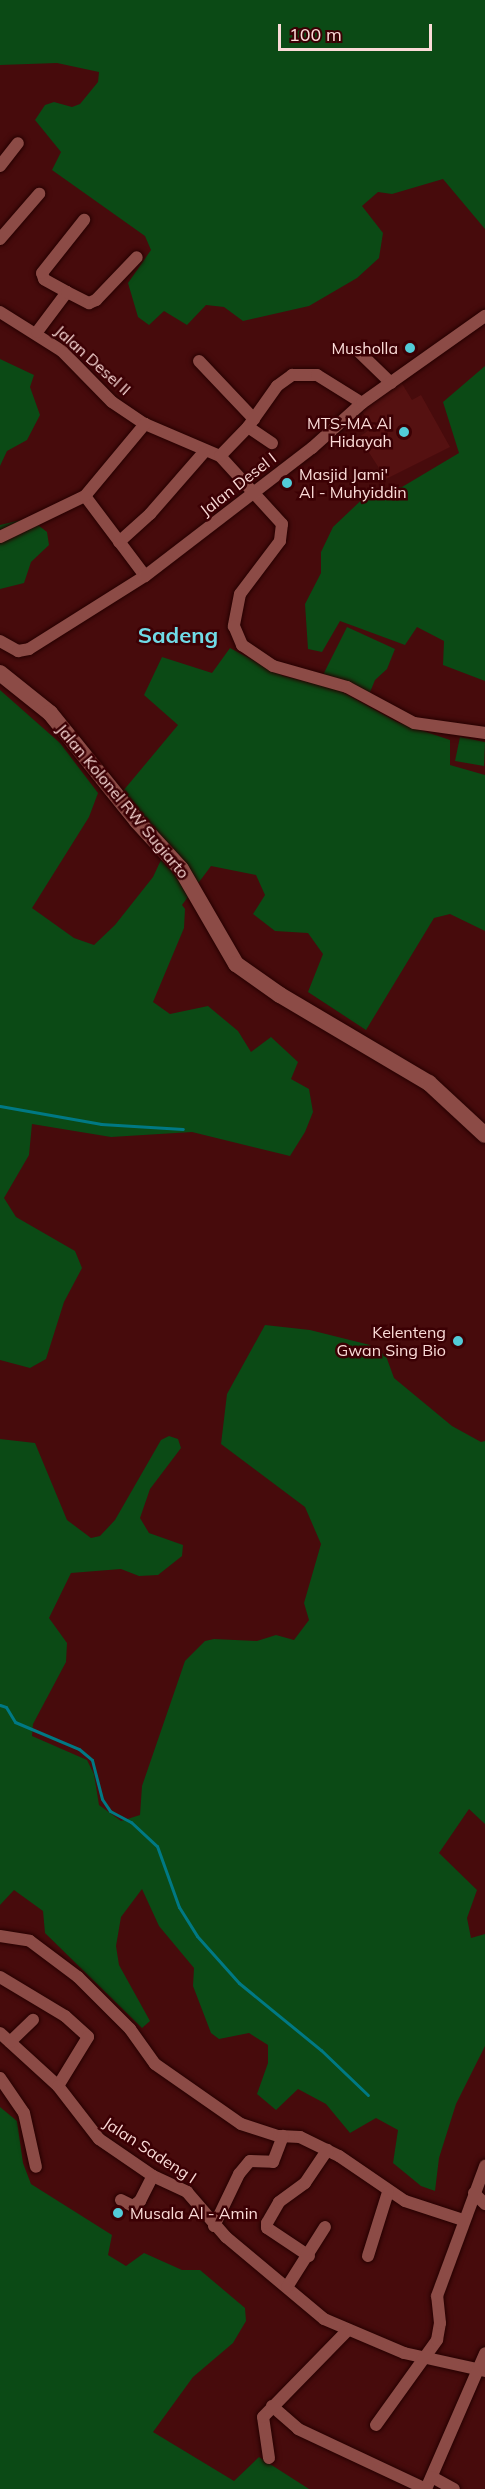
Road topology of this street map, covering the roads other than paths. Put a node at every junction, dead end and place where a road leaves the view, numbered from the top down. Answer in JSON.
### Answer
{"nodes":[{"id":1,"x":18,"y":143,"type":"dead end"},
{"id":2,"x":0,"y":166,"type":"edge"},
{"id":3,"x":39,"y":194,"type":"dead end"},
{"id":4,"x":84,"y":220,"type":"dead end"},
{"id":5,"x":0,"y":239,"type":"edge"},
{"id":6,"x":137,"y":257,"type":"dead end"},
{"id":7,"x":67,"y":292,"type":"junction"},
{"id":8,"x":0,"y":312,"type":"edge"},
{"id":9,"x":485,"y":316,"type":"edge"},
{"id":10,"x":37,"y":332,"type":"junction"},
{"id":11,"x":358,"y":351,"type":"dead end"},
{"id":12,"x":199,"y":361,"type":"dead end"},
{"id":13,"x":392,"y":383,"type":"junction"},
{"id":14,"x":362,"y":403,"type":"junction"},
{"id":15,"x":251,"y":423,"type":"junction"},
{"id":16,"x":146,"y":424,"type":"junction"},
{"id":17,"x":272,"y":443,"type":"dead end"},
{"id":18,"x":204,"y":452,"type":"junction"},
{"id":19,"x":220,"y":456,"type":"junction"},
{"id":20,"x":252,"y":491,"type":"junction"},
{"id":21,"x":84,"y":496,"type":"junction"},
{"id":22,"x":0,"y":537,"type":"edge"},
{"id":23,"x":118,"y":542,"type":"junction"},
{"id":24,"x":145,"y":576,"type":"junction"},
{"id":25,"x":0,"y":641,"type":"edge"},
{"id":26,"x":0,"y":673,"type":"edge"},
{"id":27,"x":485,"y":733,"type":"edge"},
{"id":28,"x":485,"y":1135,"type":"edge"},
{"id":29,"x":0,"y":1936,"type":"edge"},
{"id":30,"x":0,"y":1977,"type":"edge"},
{"id":31,"x":33,"y":2020,"type":"dead end"},
{"id":32,"x":0,"y":2033,"type":"edge"},
{"id":33,"x":10,"y":2042,"type":"junction"},
{"id":34,"x":0,"y":2078,"type":"edge"},
{"id":35,"x":58,"y":2086,"type":"junction"},
{"id":36,"x":283,"y":2136,"type":"junction"},
{"id":37,"x":327,"y":2150,"type":"junction"},
{"id":38,"x":485,"y":2166,"type":"edge"},
{"id":39,"x":36,"y":2167,"type":"dead end"},
{"id":40,"x":153,"y":2176,"type":"junction"},
{"id":41,"x":388,"y":2192,"type":"junction"},
{"id":42,"x":474,"y":2193,"type":"junction"},
{"id":43,"x":121,"y":2200,"type":"dead end"},
{"id":44,"x":485,"y":2204,"type":"edge"},
{"id":45,"x":463,"y":2220,"type":"junction"},
{"id":46,"x":214,"y":2226,"type":"junction"},
{"id":47,"x":325,"y":2227,"type":"dead end"},
{"id":48,"x":309,"y":2256,"type":"junction"},
{"id":49,"x":368,"y":2256,"type":"dead end"},
{"id":50,"x":287,"y":2287,"type":"junction"},
{"id":51,"x":348,"y":2330,"type":"junction"},
{"id":52,"x":485,"y":2353,"type":"edge"},
{"id":53,"x":424,"y":2359,"type":"junction"},
{"id":54,"x":482,"y":2370,"type":"edge"},
{"id":55,"x":272,"y":2406,"type":"junction"},
{"id":56,"x":376,"y":2425,"type":"dead end"},
{"id":57,"x":269,"y":2458,"type":"dead end"},
{"id":58,"x":432,"y":2477,"type":"junction"},
{"id":59,"x":454,"y":2489,"type":"edge"}],
"edges":[{"from":1,"to":2,"type":"street"},
{"from":3,"to":5,"type":"street"},
{"from":4,"to":7,"type":"street"},
{"from":6,"to":7,"type":"street"},
{"from":7,"to":10,"type":"street"},
{"from":8,"to":10,"type":"street","name":"Jalan Desel II"},
{"from":9,"to":13,"type":"street","name":"Jalan Desel I"},
{"from":10,"to":16,"type":"street","name":"Jalan Desel II"},
{"from":11,"to":13,"type":"street"},
{"from":12,"to":15,"type":"street"},
{"from":13,"to":14,"type":"street","name":"Jalan Desel I"},
{"from":14,"to":15,"type":"street"},
{"from":14,"to":20,"type":"street","name":"Jalan Desel I"},
{"from":15,"to":17,"type":"street"},
{"from":15,"to":19,"type":"street"},
{"from":16,"to":18,"type":"street","name":"Jalan Desel II"},
{"from":16,"to":21,"type":"street"},
{"from":18,"to":19,"type":"street","name":"Jalan Desel II"},
{"from":18,"to":23,"type":"street"},
{"from":19,"to":20,"type":"street"},
{"from":20,"to":24,"type":"street","name":"Jalan Desel I"},
{"from":20,"to":27,"type":"street"},
{"from":21,"to":22,"type":"street"},
{"from":21,"to":23,"type":"street"},
{"from":23,"to":24,"type":"street"},
{"from":24,"to":25,"type":"street","name":"Jalan Desel I"},
{"from":26,"to":28,"type":"main road","name":"Jalan Kolonel RW Sugiarto"},
{"from":29,"to":36,"type":"street"},
{"from":30,"to":35,"type":"street"},
{"from":31,"to":33,"type":"street"},
{"from":32,"to":33,"type":"street","name":"Jalan Sadeng I"},
{"from":33,"to":35,"type":"street","name":"Jalan Sadeng I"},
{"from":34,"to":39,"type":"street"},
{"from":35,"to":40,"type":"street","name":"Jalan Sadeng I"},
{"from":36,"to":37,"type":"street"},
{"from":36,"to":46,"type":"street"},
{"from":37,"to":41,"type":"street"},
{"from":37,"to":48,"type":"street"},
{"from":38,"to":42,"type":"street"},
{"from":40,"to":43,"type":"street"},
{"from":40,"to":46,"type":"street","name":"Jalan Sadeng I"},
{"from":41,"to":45,"type":"street"},
{"from":41,"to":49,"type":"street"},
{"from":42,"to":44,"type":"street"},
{"from":42,"to":45,"type":"street"},
{"from":45,"to":53,"type":"street"},
{"from":46,"to":50,"type":"street","name":"Jalan Sadeng I"},
{"from":47,"to":48,"type":"street"},
{"from":48,"to":50,"type":"street"},
{"from":50,"to":51,"type":"street","name":"Jalan Sadeng I"},
{"from":51,"to":53,"type":"street","name":"Jalan Sadeng I"},
{"from":51,"to":55,"type":"street"},
{"from":52,"to":54,"type":"street"},
{"from":53,"to":54,"type":"street","name":"Jalan Sadeng I"},
{"from":53,"to":56,"type":"street"},
{"from":54,"to":58,"type":"street"},
{"from":55,"to":57,"type":"street"},
{"from":55,"to":58,"type":"street"},
{"from":58,"to":59,"type":"street"}]}
